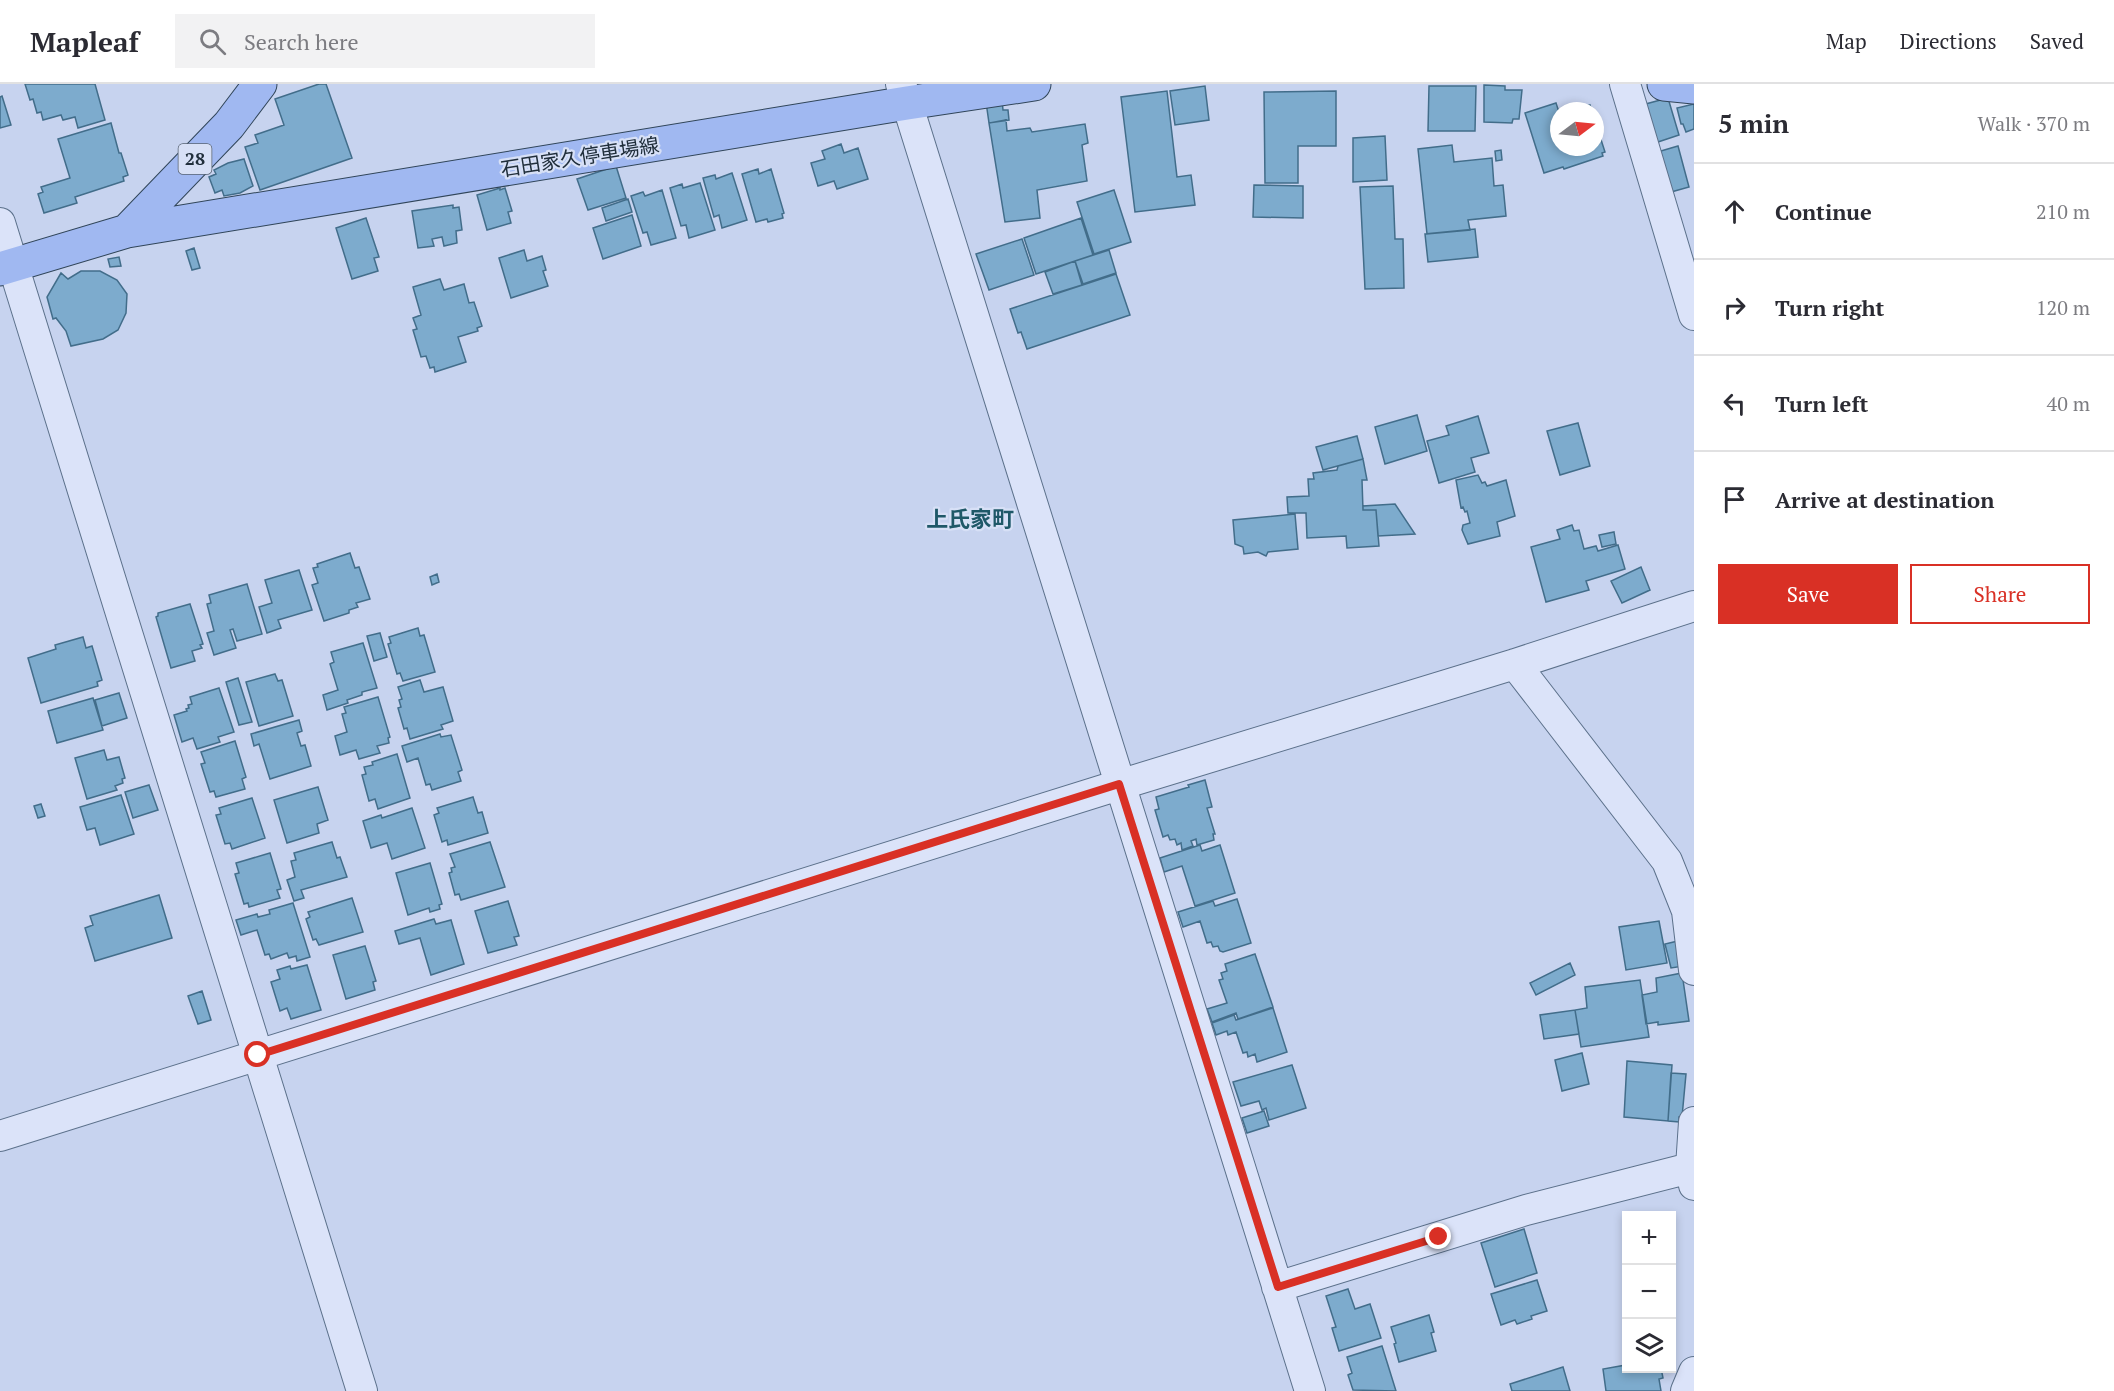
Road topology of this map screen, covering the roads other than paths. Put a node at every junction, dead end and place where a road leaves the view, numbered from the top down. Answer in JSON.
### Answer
{"nodes":[{"id":1,"x":260,"y":84,"type":"edge"},
{"id":2,"x":1034,"y":84,"type":"edge"},
{"id":3,"x":1625,"y":84,"type":"edge"},
{"id":4,"x":1664,"y":84,"type":"edge"},
{"id":5,"x":1694,"y":87,"type":"edge"},
{"id":6,"x":904,"y":93,"type":"edge"},
{"id":7,"x":0,"y":223,"type":"edge"},
{"id":8,"x":127,"y":231,"type":"junction"},
{"id":9,"x":7,"y":267,"type":"edge"},
{"id":10,"x":1694,"y":315,"type":"edge"},
{"id":11,"x":1694,"y":606,"type":"edge"},
{"id":12,"x":1515,"y":664,"type":"junction"},
{"id":13,"x":1119,"y":784,"type":"junction"},
{"id":14,"x":1694,"y":970,"type":"edge"},
{"id":15,"x":258,"y":1055,"type":"junction"},
{"id":16,"x":1694,"y":1122,"type":"edge"},
{"id":17,"x":0,"y":1136,"type":"edge"},
{"id":18,"x":1693,"y":1174,"type":"edge"},
{"id":19,"x":1278,"y":1287,"type":"junction"},
{"id":20,"x":1694,"y":1372,"type":"edge"},
{"id":21,"x":362,"y":1391,"type":"edge"},
{"id":22,"x":1310,"y":1391,"type":"edge"},
{"id":23,"x":1686,"y":1391,"type":"edge"}],
"edges":[{"from":1,"to":8,"type":"main road","number":"28"},
{"from":2,"to":6,"type":"main road","name":"石田家久停車場線"},
{"from":3,"to":10,"type":"street"},
{"from":4,"to":5,"type":"main road"},
{"from":6,"to":8,"type":"main road","name":"石田家久停車場線"},
{"from":6,"to":13,"type":"street"},
{"from":7,"to":9,"type":"street"},
{"from":8,"to":9,"type":"main road","number":"28"},
{"from":9,"to":15,"type":"street"},
{"from":11,"to":12,"type":"street"},
{"from":12,"to":13,"type":"street"},
{"from":12,"to":14,"type":"street"},
{"from":13,"to":15,"type":"street"},
{"from":13,"to":19,"type":"street"},
{"from":15,"to":17,"type":"street"},
{"from":15,"to":21,"type":"street"},
{"from":16,"to":18,"type":"street"},
{"from":18,"to":19,"type":"street"},
{"from":19,"to":22,"type":"street"},
{"from":20,"to":23,"type":"street"}]}
